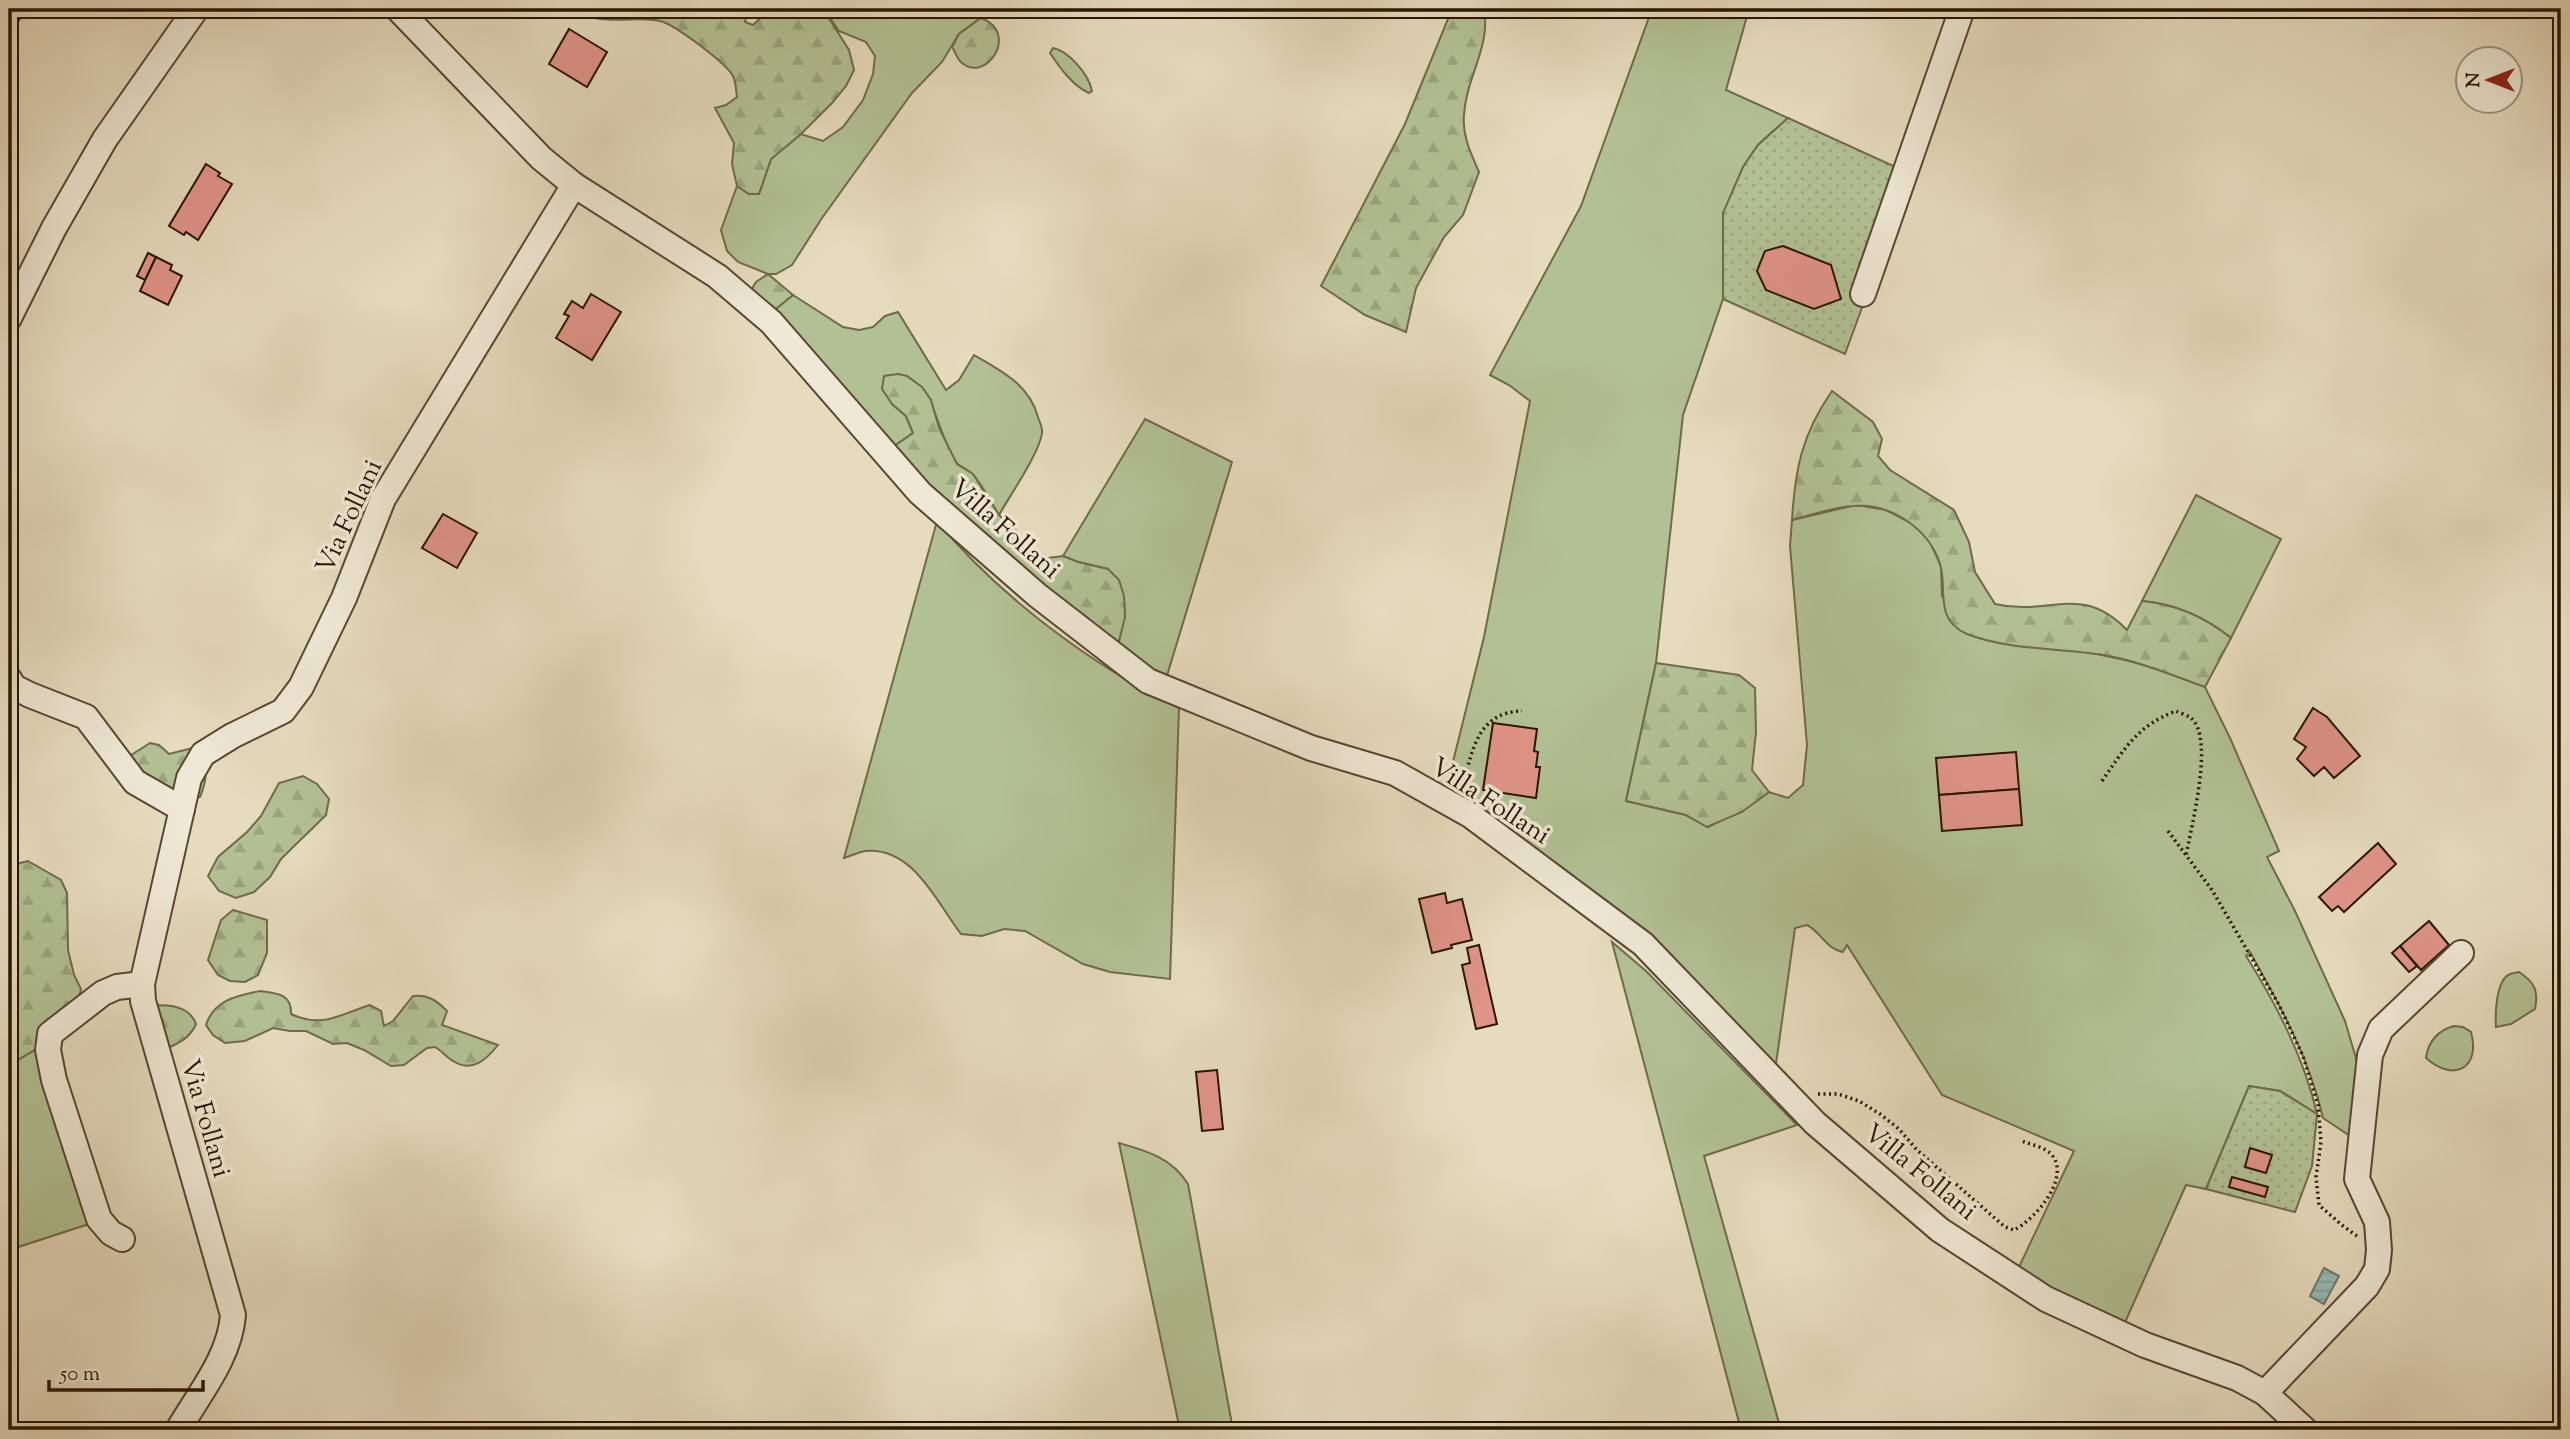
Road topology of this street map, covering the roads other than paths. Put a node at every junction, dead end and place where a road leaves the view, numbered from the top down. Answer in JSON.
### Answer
{"nodes":[{"id":1,"x":196,"y":9,"type":"edge"},
{"id":2,"x":398,"y":9,"type":"edge"},
{"id":3,"x":1962,"y":9,"type":"edge"},
{"id":4,"x":574,"y":185,"type":"junction"},
{"id":5,"x":1863,"y":294,"type":"dead end"},
{"id":6,"x":9,"y":317,"type":"edge"},
{"id":7,"x":9,"y":679,"type":"edge"},
{"id":8,"x":182,"y":809,"type":"junction"},
{"id":9,"x":2461,"y":953,"type":"dead end"},
{"id":10,"x":142,"y":984,"type":"junction"},
{"id":11,"x":122,"y":1239,"type":"dead end"},
{"id":12,"x":2265,"y":1393,"type":"junction"},
{"id":13,"x":178,"y":1430,"type":"edge"},
{"id":14,"x":2305,"y":1430,"type":"edge"}],
"edges":[{"from":1,"to":6,"type":"street"},
{"from":2,"to":4,"type":"street","name":"Villa Follani"},
{"from":3,"to":5,"type":"street"},
{"from":4,"to":8,"type":"street","name":"Via Follani"},
{"from":4,"to":12,"type":"street","name":"Villa Follani"},
{"from":7,"to":8,"type":"street"},
{"from":8,"to":10,"type":"street","name":"Via Follani"},
{"from":9,"to":12,"type":"street"},
{"from":10,"to":11,"type":"street"},
{"from":10,"to":13,"type":"street","name":"Via Follani"},
{"from":12,"to":14,"type":"street","name":"Villa Follani"}]}
